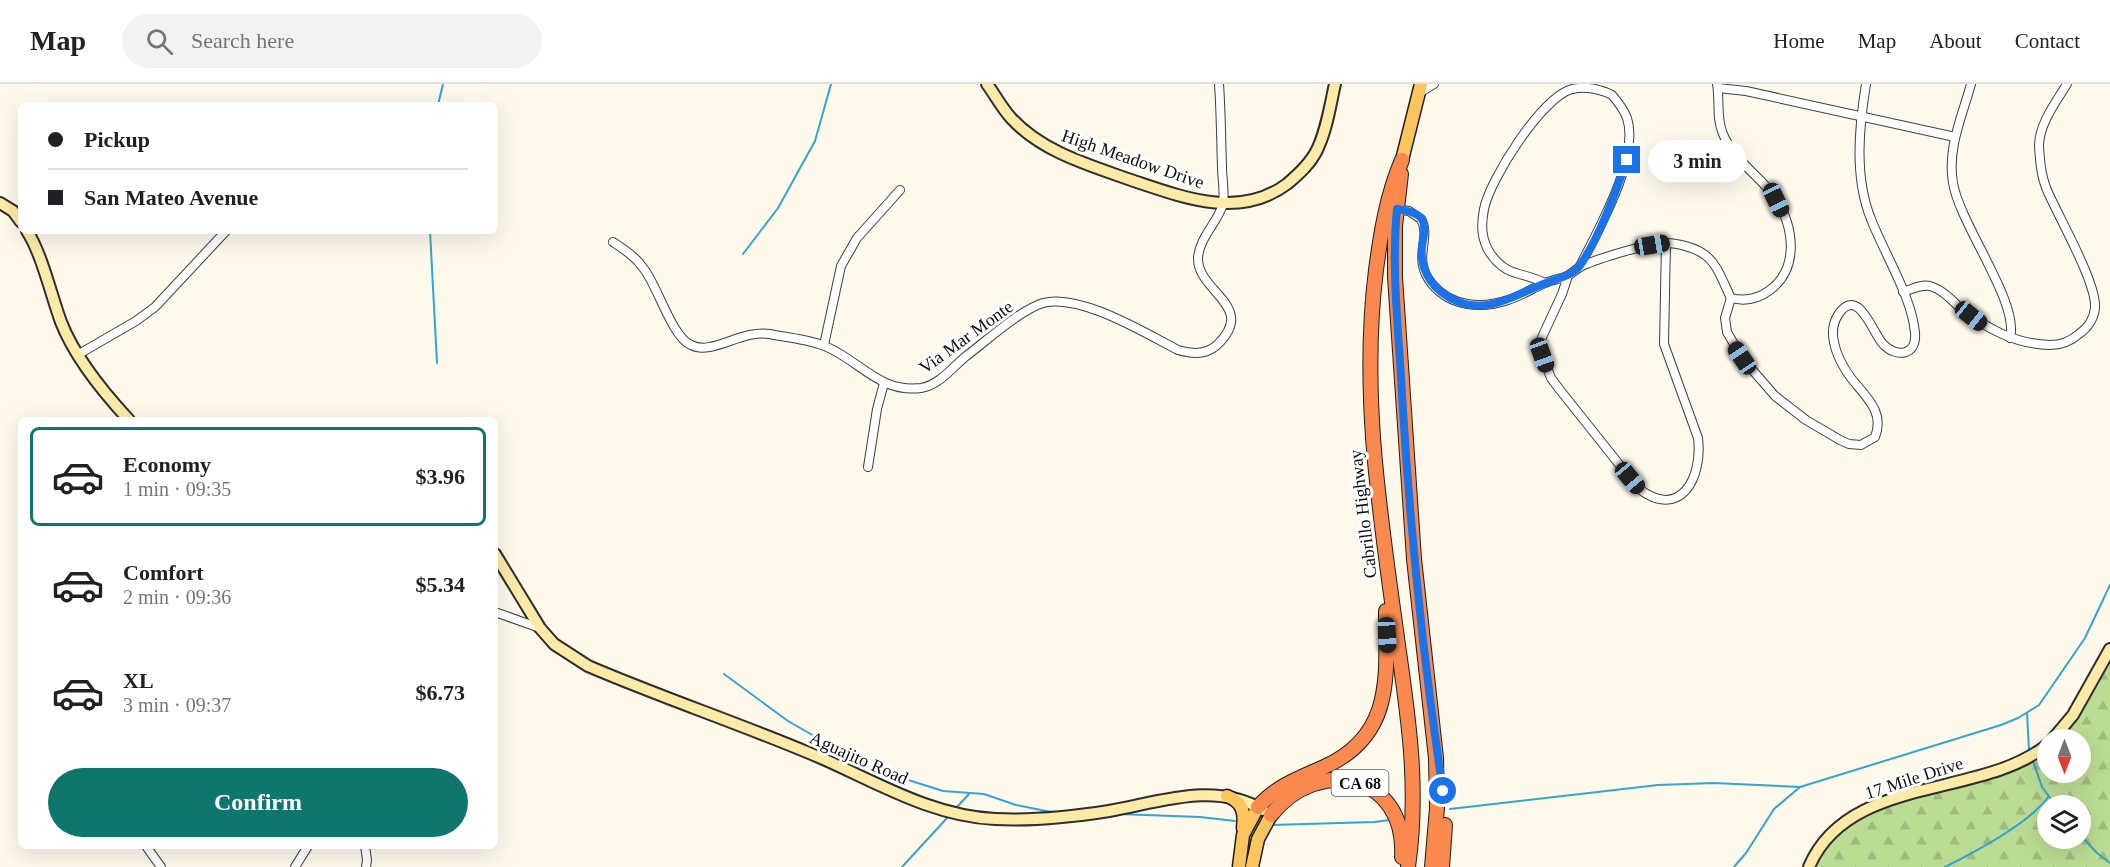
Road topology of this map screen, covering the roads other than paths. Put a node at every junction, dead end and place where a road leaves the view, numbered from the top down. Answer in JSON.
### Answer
{"nodes":[{"id":1,"x":987,"y":84,"type":"edge"},
{"id":2,"x":1219,"y":84,"type":"edge"},
{"id":3,"x":1335,"y":84,"type":"edge"},
{"id":4,"x":1434,"y":84,"type":"edge"},
{"id":5,"x":1866,"y":84,"type":"edge"},
{"id":6,"x":1971,"y":84,"type":"edge"},
{"id":7,"x":2067,"y":84,"type":"edge"},
{"id":8,"x":1718,"y":86,"type":"edge"},
{"id":9,"x":1420,"y":89,"type":"edge"},
{"id":10,"x":1861,"y":116,"type":"junction"},
{"id":11,"x":1955,"y":137,"type":"junction"},
{"id":12,"x":1402,"y":159,"type":"junction"},
{"id":13,"x":900,"y":190,"type":"dead end"},
{"id":14,"x":0,"y":203,"type":"edge"},
{"id":15,"x":1223,"y":203,"type":"junction"},
{"id":16,"x":1397,"y":209,"type":"junction"},
{"id":17,"x":18,"y":218,"type":"edge"},
{"id":18,"x":28,"y":234,"type":"edge"},
{"id":19,"x":223,"y":234,"type":"edge"},
{"id":20,"x":613,"y":242,"type":"dead end"},
{"id":21,"x":1666,"y":243,"type":"junction"},
{"id":22,"x":1580,"y":266,"type":"junction"},
{"id":23,"x":1568,"y":276,"type":"junction"},
{"id":24,"x":1545,"y":283,"type":"junction"},
{"id":25,"x":1903,"y":292,"type":"junction"},
{"id":26,"x":1731,"y":298,"type":"junction"},
{"id":27,"x":2010,"y":338,"type":"junction"},
{"id":28,"x":824,"y":345,"type":"junction"},
{"id":29,"x":79,"y":354,"type":"junction"},
{"id":30,"x":884,"y":383,"type":"junction"},
{"id":31,"x":126,"y":417,"type":"edge"},
{"id":32,"x":868,"y":467,"type":"dead end"},
{"id":33,"x":498,"y":559,"type":"edge"},
{"id":34,"x":1388,"y":567,"type":"junction"},
{"id":35,"x":498,"y":613,"type":"edge"},
{"id":36,"x":540,"y":628,"type":"junction"},
{"id":37,"x":2110,"y":649,"type":"edge"},
{"id":38,"x":2064,"y":729,"type":"edge"},
{"id":39,"x":2037,"y":751,"type":"edge"},
{"id":40,"x":1436,"y":758,"type":"junction"},
{"id":41,"x":1227,"y":796,"type":"junction"},
{"id":42,"x":1258,"y":807,"type":"junction"},
{"id":43,"x":1271,"y":815,"type":"junction"},
{"id":44,"x":1241,"y":841,"type":"junction"},
{"id":45,"x":148,"y":849,"type":"edge"},
{"id":46,"x":306,"y":849,"type":"edge"},
{"id":47,"x":365,"y":849,"type":"edge"},
{"id":48,"x":161,"y":867,"type":"edge"},
{"id":49,"x":295,"y":867,"type":"edge"},
{"id":50,"x":366,"y":867,"type":"edge"},
{"id":51,"x":1239,"y":867,"type":"edge"},
{"id":52,"x":1252,"y":867,"type":"edge"},
{"id":53,"x":1401,"y":867,"type":"edge"},
{"id":54,"x":1408,"y":867,"type":"edge"},
{"id":55,"x":1432,"y":867,"type":"edge"},
{"id":56,"x":1442,"y":867,"type":"edge"},
{"id":57,"x":1809,"y":867,"type":"edge"}],
"edges":[{"from":1,"to":15,"type":"street","name":"High Meadow Drive"},
{"from":2,"to":15,"type":"street","name":"Via Mar Monte"},
{"from":3,"to":15,"type":"street","name":"High Meadow Drive"},
{"from":4,"to":9,"type":"street"},
{"from":5,"to":10,"type":"street"},
{"from":6,"to":11,"type":"street"},
{"from":7,"to":27,"type":"street"},
{"from":8,"to":10,"type":"street"},
{"from":8,"to":26,"type":"street"},
{"from":9,"to":12,"type":"main road","name":"Cabrillo Highway"},
{"from":10,"to":11,"type":"street"},
{"from":10,"to":25,"type":"street"},
{"from":11,"to":27,"type":"street"},
{"from":12,"to":16,"type":"highway","name":"Cabrillo Highway"},
{"from":12,"to":34,"type":"highway","name":"Cabrillo Highway"},
{"from":13,"to":28,"type":"street"},
{"from":14,"to":17,"type":"street"},
{"from":15,"to":30,"type":"street","name":"Via Mar Monte"},
{"from":16,"to":24,"type":"street"},
{"from":16,"to":40,"type":"highway","name":"Cabrillo Highway"},
{"from":18,"to":29,"type":"street"},
{"from":19,"to":29,"type":"street"},
{"from":20,"to":28,"type":"street","name":"Via Mar Monte"},
{"from":21,"to":22,"type":"street"},
{"from":21,"to":23,"type":"street"},
{"from":21,"to":26,"type":"street"},
{"from":22,"to":23,"type":"street"},
{"from":22,"to":24,"type":"street"},
{"from":23,"to":24,"type":"street"},
{"from":25,"to":26,"type":"street"},
{"from":25,"to":27,"type":"street"},
{"from":28,"to":30,"type":"street","name":"Via Mar Monte"},
{"from":29,"to":31,"type":"street"},
{"from":30,"to":32,"type":"street"},
{"from":33,"to":36,"type":"street","name":"Aguajito Road"},
{"from":34,"to":42,"type":"highway"},
{"from":34,"to":54,"type":"highway","name":"Cabrillo Highway"},
{"from":35,"to":36,"type":"street"},
{"from":36,"to":41,"type":"street","name":"Aguajito Road"},
{"from":37,"to":38,"type":"street"},
{"from":39,"to":57,"type":"street","name":"17 Mile Drive"},
{"from":40,"to":55,"type":"highway","name":"Cabrillo Highway"},
{"from":40,"to":56,"type":"highway"},
{"from":41,"to":42,"type":"street","name":"Aguajito Road"},
{"from":41,"to":44,"type":"main road"},
{"from":42,"to":43,"type":"street","name":"Aguajito Road"},
{"from":42,"to":44,"type":"main road"},
{"from":43,"to":52,"type":"main road","number":"CA 68"},
{"from":43,"to":53,"type":"highway","number":"CA 68"},
{"from":44,"to":51,"type":"main road"},
{"from":45,"to":48,"type":"street"},
{"from":46,"to":49,"type":"street"},
{"from":47,"to":50,"type":"street"}]}
